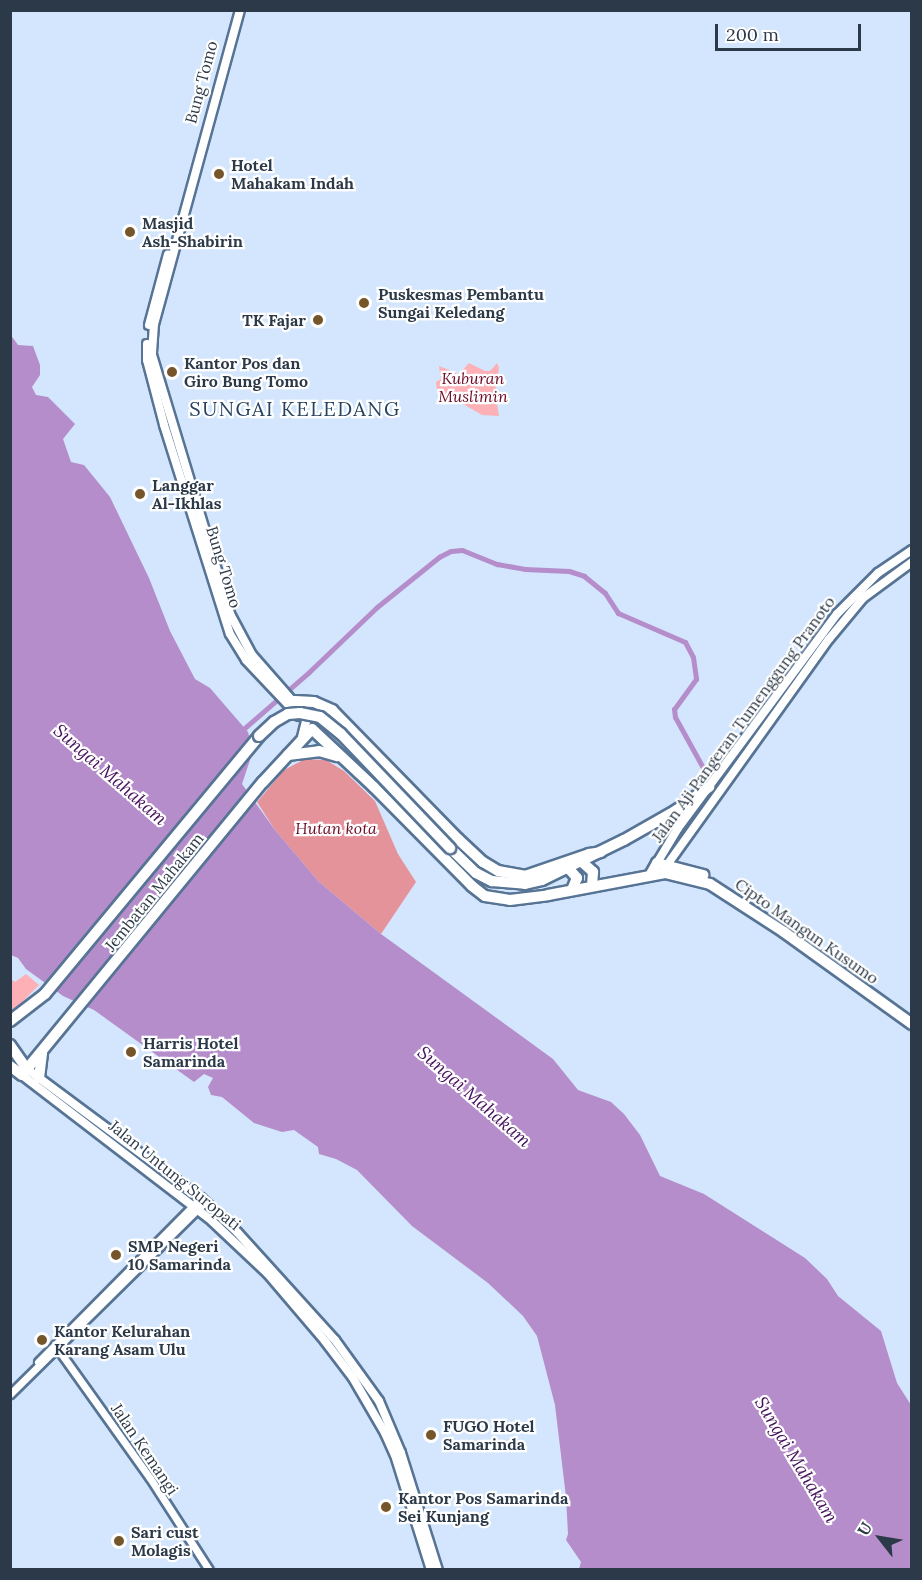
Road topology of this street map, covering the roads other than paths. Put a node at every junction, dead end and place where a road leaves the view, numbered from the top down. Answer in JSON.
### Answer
{"nodes":[{"id":1,"x":236,"y":10,"type":"edge"},
{"id":2,"x":240,"y":10,"type":"edge"},
{"id":3,"x":167,"y":421,"type":"junction"},
{"id":4,"x":912,"y":550,"type":"edge"},
{"id":5,"x":912,"y":562,"type":"edge"},
{"id":6,"x":295,"y":701,"type":"junction"},
{"id":7,"x":309,"y":727,"type":"junction"},
{"id":8,"x":288,"y":755,"type":"junction"},
{"id":9,"x":342,"y":759,"type":"junction"},
{"id":10,"x":737,"y":759,"type":"junction"},
{"id":11,"x":709,"y":787,"type":"junction"},
{"id":12,"x":601,"y":852,"type":"junction"},
{"id":13,"x":582,"y":862,"type":"junction"},
{"id":14,"x":663,"y":867,"type":"junction"},
{"id":15,"x":569,"y":869,"type":"junction"},
{"id":16,"x":592,"y":886,"type":"junction"},
{"id":17,"x":572,"y":890,"type":"junction"},
{"id":18,"x":912,"y":1017,"type":"edge"},
{"id":19,"x":10,"y":1021,"type":"edge"},
{"id":20,"x":912,"y":1024,"type":"edge"},
{"id":21,"x":10,"y":1045,"type":"edge"},
{"id":22,"x":42,"y":1052,"type":"junction"},
{"id":23,"x":19,"y":1070,"type":"edge"},
{"id":24,"x":39,"y":1078,"type":"junction"},
{"id":25,"x":203,"y":1200,"type":"junction"},
{"id":26,"x":195,"y":1207,"type":"junction"},
{"id":27,"x":57,"y":1347,"type":"junction"},
{"id":28,"x":10,"y":1389,"type":"edge"},
{"id":29,"x":10,"y":1395,"type":"edge"},
{"id":30,"x":209,"y":1569,"type":"edge"},
{"id":31,"x":431,"y":1569,"type":"edge"},
{"id":32,"x":438,"y":1569,"type":"edge"}],
"edges":[{"from":1,"to":3,"type":"main road","name":"Bung Tomo"},
{"from":2,"to":3,"type":"main road","name":"Bung Tomo"},
{"from":3,"to":6,"type":"main road","name":"Bung Tomo"},
{"from":3,"to":7,"type":"main road","name":"Bung Tomo"},
{"from":4,"to":10,"type":"main road","name":"Jalan Aji Pangeran Tumenggung Pranoto"},
{"from":5,"to":10,"type":"main road","name":"Jalan Aji Pangeran Tumenggung Pranoto"},
{"from":6,"to":7,"type":"main road","name":"Bung Tomo"},
{"from":6,"to":12,"type":"highway"},
{"from":7,"to":8,"type":"highway","name":"Jembatan Mahakam"},
{"from":7,"to":9,"type":"highway","name":"Cipto Mangun Kusumo"},
{"from":8,"to":9,"type":"highway"},
{"from":8,"to":22,"type":"highway","name":"Jembatan Mahakam"},
{"from":9,"to":17,"type":"highway","name":"Cipto Mangun Kusumo"},
{"from":10,"to":11,"type":"main road","name":"Jalan Aji Pangeran Tumenggung Pranoto"},
{"from":10,"to":14,"type":"main road","name":"Jalan Aji Pangeran Tumenggung Pranoto"},
{"from":11,"to":12,"type":"highway"},
{"from":11,"to":14,"type":"main road","name":"Jalan Aji Pangeran Tumenggung Pranoto"},
{"from":12,"to":13,"type":"highway"},
{"from":13,"to":15,"type":"highway"},
{"from":13,"to":16,"type":"highway"},
{"from":14,"to":16,"type":"highway","name":"Cipto Mangun Kusumo"},
{"from":14,"to":18,"type":"highway","name":"Cipto Mangun Kusumo"},
{"from":14,"to":20,"type":"highway","name":"Cipto Mangun Kusumo"},
{"from":15,"to":17,"type":"highway"},
{"from":15,"to":19,"type":"highway","bridge":true},
{"from":16,"to":17,"type":"highway","name":"Cipto Mangun Kusumo"},
{"from":21,"to":23,"type":"highway"},
{"from":22,"to":23,"type":"highway","name":"Jembatan Mahakam"},
{"from":22,"to":24,"type":"highway"},
{"from":23,"to":24,"type":"main road","name":"Jalan Untung Suropati"},
{"from":23,"to":26,"type":"main road","name":"Jalan Untung Suropati"},
{"from":24,"to":25,"type":"main road","name":"Jalan Untung Suropati"},
{"from":25,"to":26,"type":"street"},
{"from":25,"to":32,"type":"main road","name":"Jalan Untung Suropati"},
{"from":26,"to":27,"type":"street"},
{"from":26,"to":31,"type":"main road","name":"Jalan Untung Suropati"},
{"from":27,"to":28,"type":"street"},
{"from":27,"to":29,"type":"street"},
{"from":27,"to":30,"type":"street","name":"Jalan Kemangi"}]}
